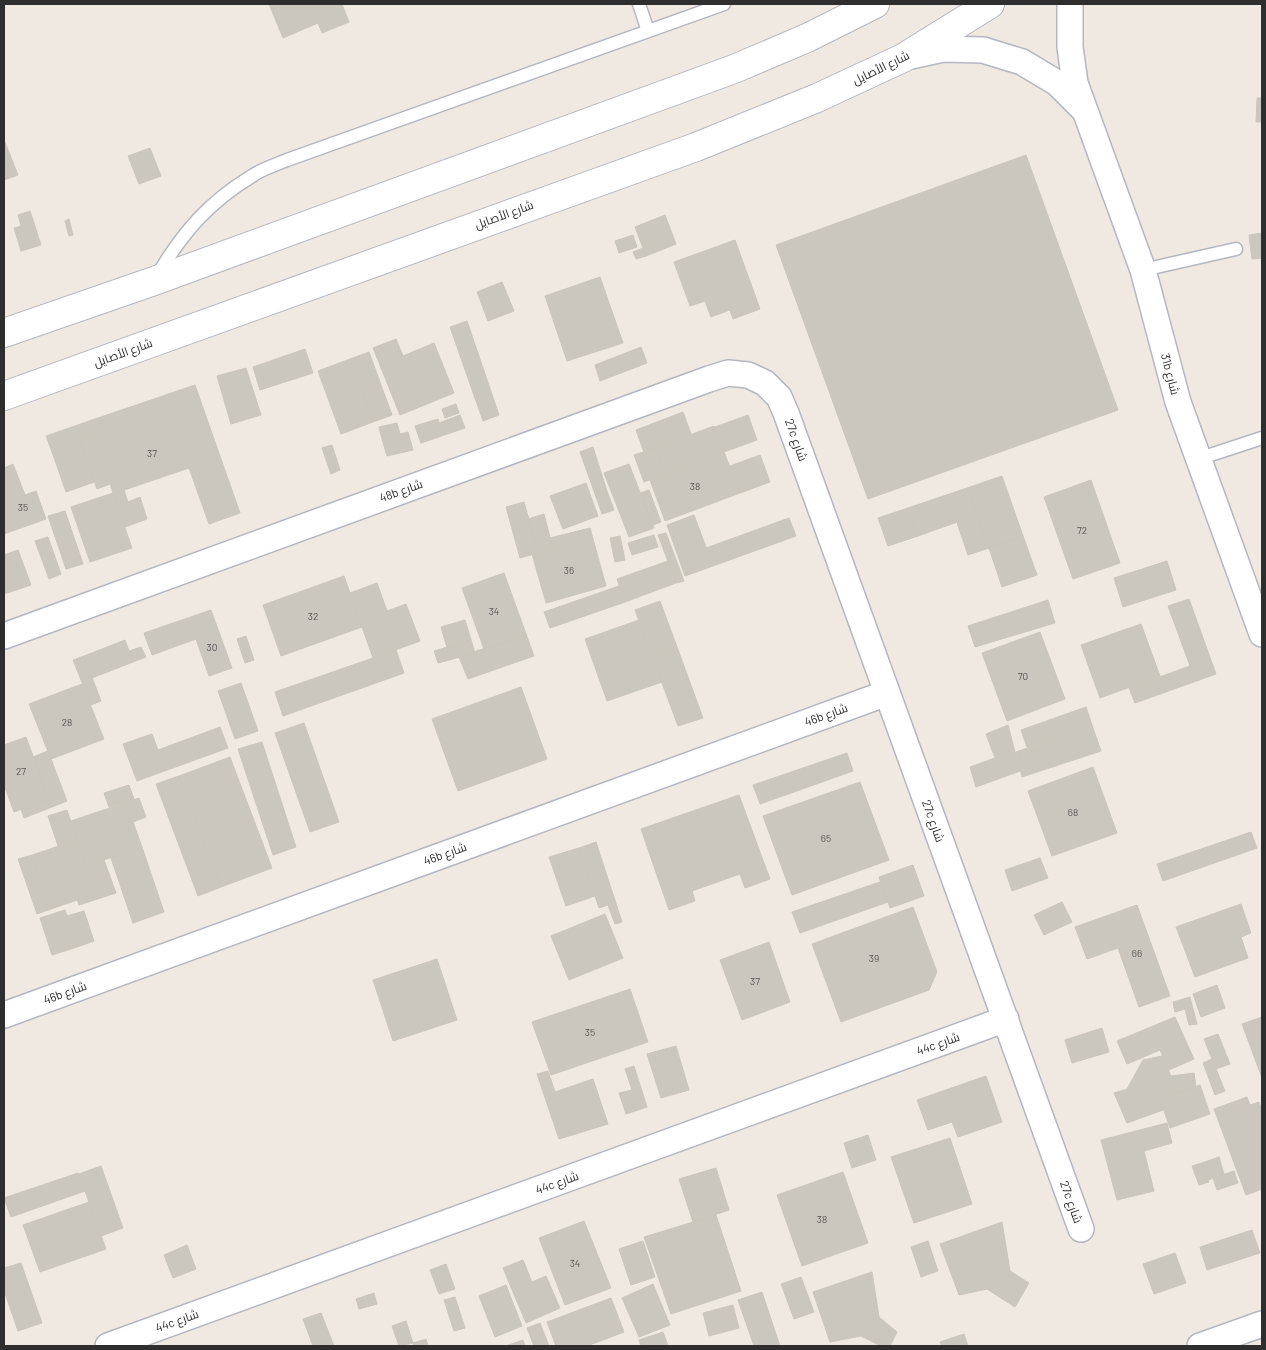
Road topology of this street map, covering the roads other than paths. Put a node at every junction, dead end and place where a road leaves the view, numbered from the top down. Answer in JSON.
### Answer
{"nodes":[{"id":1,"x":639,"y":4,"type":"edge"},
{"id":2,"x":724,"y":4,"type":"edge"},
{"id":3,"x":875,"y":4,"type":"edge"},
{"id":4,"x":990,"y":4,"type":"edge"},
{"id":5,"x":1070,"y":4,"type":"edge"},
{"id":6,"x":648,"y":31,"type":"junction"},
{"id":7,"x":903,"y":58,"type":"junction"},
{"id":8,"x":1085,"y":112,"type":"junction"},
{"id":9,"x":1236,"y":249,"type":"dead end"},
{"id":10,"x":1143,"y":270,"type":"junction"},
{"id":11,"x":154,"y":281,"type":"junction"},
{"id":12,"x":4,"y":333,"type":"edge"},
{"id":13,"x":4,"y":396,"type":"edge"},
{"id":14,"x":786,"y":412,"type":"joint"},
{"id":15,"x":1262,"y":438,"type":"edge"},
{"id":16,"x":1198,"y":459,"type":"junction"},
{"id":17,"x":1262,"y":634,"type":"edge"},
{"id":18,"x":4,"y":636,"type":"edge"},
{"id":19,"x":887,"y":693,"type":"junction"},
{"id":20,"x":4,"y":1015,"type":"edge"},
{"id":21,"x":1006,"y":1019,"type":"junction"},
{"id":22,"x":1081,"y":1229,"type":"dead end"},
{"id":23,"x":1262,"y":1324,"type":"edge"},
{"id":24,"x":108,"y":1346,"type":"edge"},
{"id":25,"x":1200,"y":1346,"type":"edge"}],
"edges":[{"from":1,"to":6,"type":"lane"},
{"from":2,"to":6,"type":"lane"},
{"from":3,"to":11,"type":"main road"},
{"from":4,"to":7,"type":"main road","name":"شارع الأصايل"},
{"from":5,"to":8,"type":"street","name":"31b شارع"},
{"from":6,"to":11,"type":"lane"},
{"from":7,"to":8,"type":"street","name":"31b شارع"},
{"from":7,"to":13,"type":"main road","name":"شارع الأصايل"},
{"from":8,"to":10,"type":"street","name":"31b شارع"},
{"from":9,"to":10,"type":"lane"},
{"from":10,"to":16,"type":"street","name":"31b شارع"},
{"from":11,"to":12,"type":"main road"},
{"from":14,"to":18,"type":"street","name":"48b شارع"},
{"from":14,"to":19,"type":"street","name":"27c شارع"},
{"from":15,"to":16,"type":"lane"},
{"from":16,"to":17,"type":"street","name":"31b شارع"},
{"from":19,"to":20,"type":"street","name":"46b شارع"},
{"from":19,"to":21,"type":"street","name":"27c شارع"},
{"from":21,"to":22,"type":"street","name":"27c شارع"},
{"from":21,"to":24,"type":"street","name":"44c شارع"},
{"from":23,"to":25,"type":"street"}]}
